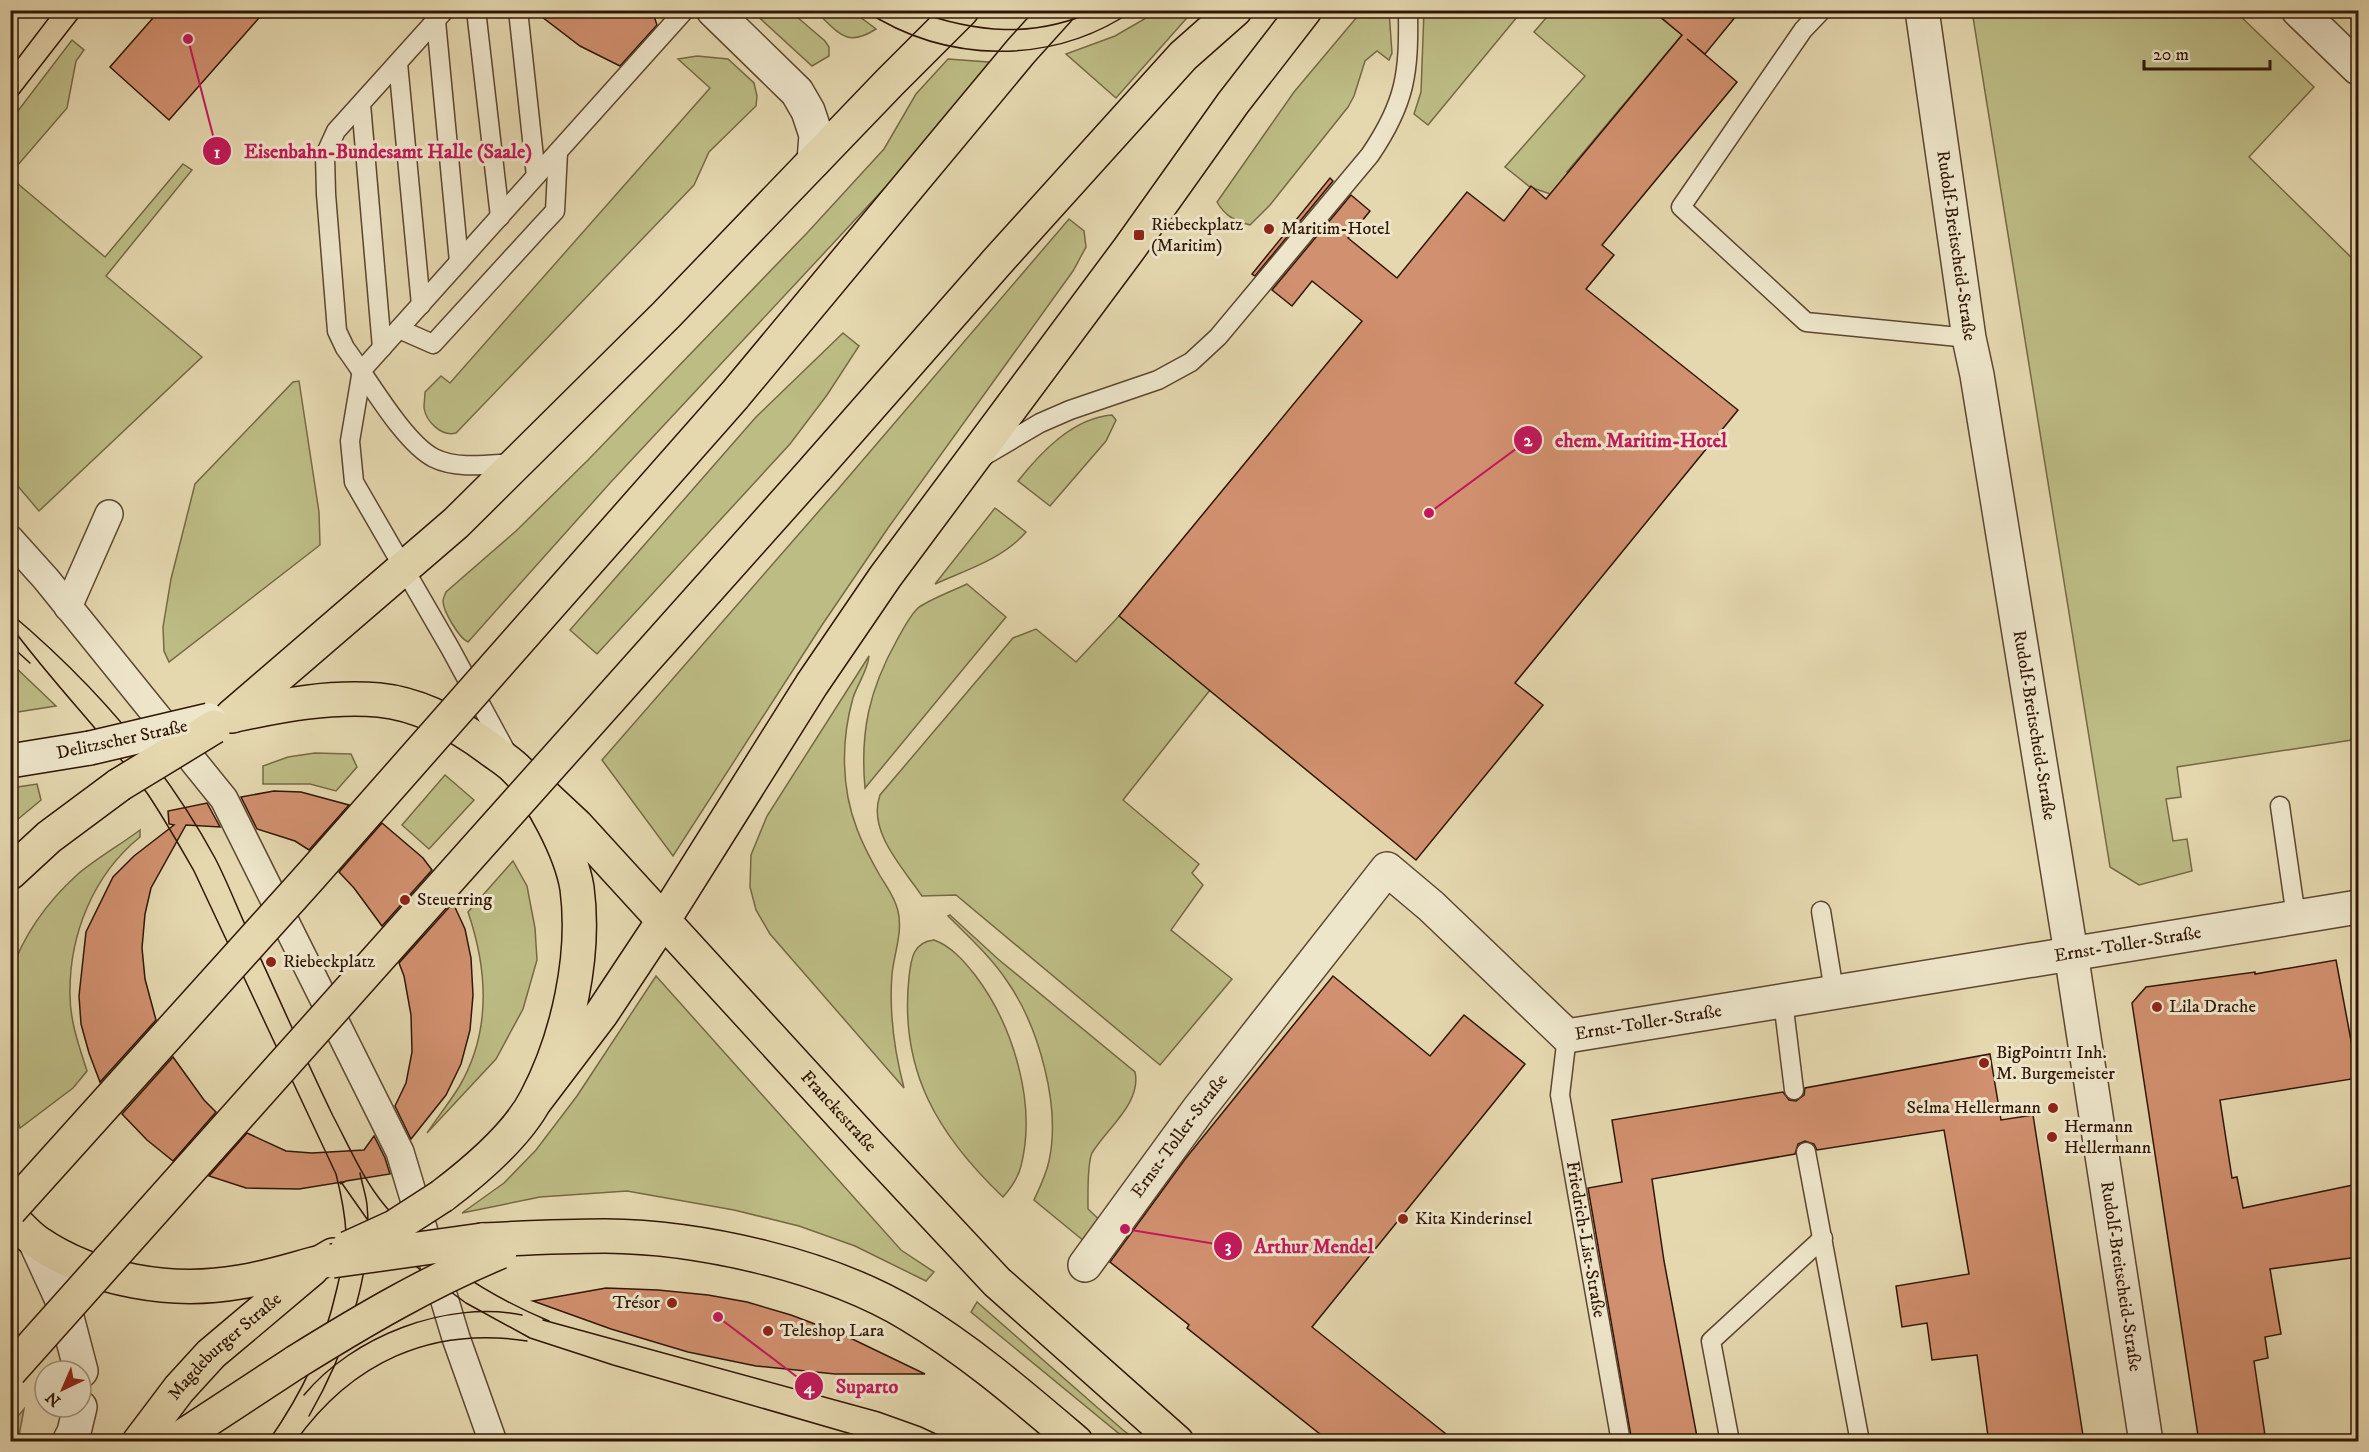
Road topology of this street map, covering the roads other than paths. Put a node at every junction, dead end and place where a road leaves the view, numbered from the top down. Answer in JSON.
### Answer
{"nodes":[{"id":1,"x":476,"y":10,"type":"edge"},
{"id":2,"x":518,"y":10,"type":"edge"},
{"id":3,"x":685,"y":10,"type":"edge"},
{"id":4,"x":713,"y":10,"type":"edge"},
{"id":5,"x":962,"y":10,"type":"edge"},
{"id":6,"x":1058,"y":10,"type":"edge"},
{"id":7,"x":1235,"y":10,"type":"edge"},
{"id":8,"x":1305,"y":10,"type":"edge"},
{"id":9,"x":1407,"y":10,"type":"edge"},
{"id":10,"x":1822,"y":10,"type":"edge"},
{"id":11,"x":1922,"y":10,"type":"edge"},
{"id":12,"x":2298,"y":10,"type":"edge"},
{"id":13,"x":440,"y":16,"type":"edge"},
{"id":14,"x":398,"y":63,"type":"junction"},
{"id":15,"x":2358,"y":68,"type":"edge"},
{"id":16,"x":361,"y":104,"type":"junction"},
{"id":17,"x":558,"y":152,"type":"junction"},
{"id":18,"x":814,"y":160,"type":"junction"},
{"id":19,"x":536,"y":176,"type":"junction"},
{"id":20,"x":500,"y":217,"type":"junction"},
{"id":21,"x":459,"y":262,"type":"junction"},
{"id":22,"x":421,"y":304,"type":"junction"},
{"id":23,"x":399,"y":329,"type":"junction"},
{"id":24,"x":1969,"y":338,"type":"junction"},
{"id":25,"x":382,"y":348,"type":"junction"},
{"id":26,"x":362,"y":370,"type":"junction"},
{"id":27,"x":518,"y":463,"type":"junction"},
{"id":28,"x":970,"y":464,"type":"junction"},
{"id":29,"x":109,"y":514,"type":"dead end"},
{"id":30,"x":10,"y":539,"type":"edge"},
{"id":31,"x":404,"y":570,"type":"junction"},
{"id":32,"x":68,"y":607,"type":"junction"},
{"id":33,"x":219,"y":721,"type":"junction"},
{"id":34,"x":10,"y":761,"type":"edge"},
{"id":35,"x":515,"y":768,"type":"junction"},
{"id":36,"x":2280,"y":806,"type":"dead end"},
{"id":37,"x":10,"y":873,"type":"edge"},
{"id":38,"x":2358,"y":907,"type":"edge"},
{"id":39,"x":1821,"y":911,"type":"dead end"},
{"id":40,"x":2296,"y":917,"type":"junction"},
{"id":41,"x":663,"y":921,"type":"junction"},
{"id":42,"x":2071,"y":953,"type":"junction"},
{"id":43,"x":1834,"y":992,"type":"junction"},
{"id":44,"x":1783,"y":1001,"type":"junction"},
{"id":45,"x":1567,"y":1036,"type":"junction"},
{"id":46,"x":1794,"y":1090,"type":"dead end"},
{"id":47,"x":536,"y":1100,"type":"junction"},
{"id":48,"x":1806,"y":1152,"type":"dead end"},
{"id":49,"x":10,"y":1210,"type":"edge"},
{"id":50,"x":10,"y":1216,"type":"edge"},
{"id":51,"x":1823,"y":1238,"type":"junction"},
{"id":52,"x":35,"y":1241,"type":"junction"},
{"id":53,"x":491,"y":1246,"type":"junction"},
{"id":54,"x":329,"y":1260,"type":"junction"},
{"id":55,"x":1084,"y":1265,"type":"dead end"},
{"id":56,"x":78,"y":1359,"type":"edge"},
{"id":57,"x":10,"y":1371,"type":"edge"},
{"id":58,"x":77,"y":1419,"type":"edge"},
{"id":59,"x":69,"y":1442,"type":"edge"},
{"id":60,"x":139,"y":1442,"type":"edge"},
{"id":61,"x":174,"y":1442,"type":"edge"},
{"id":62,"x":493,"y":1442,"type":"edge"},
{"id":63,"x":1076,"y":1442,"type":"edge"},
{"id":64,"x":1178,"y":1442,"type":"edge"},
{"id":65,"x":1621,"y":1442,"type":"edge"},
{"id":66,"x":1730,"y":1442,"type":"edge"},
{"id":67,"x":1860,"y":1442,"type":"edge"},
{"id":68,"x":2146,"y":1442,"type":"edge"}],
"edges":[{"from":1,"to":20,"type":"lane"},
{"from":2,"to":19,"type":"lane"},
{"from":3,"to":17,"type":"lane"},
{"from":4,"to":18,"type":"street"},
{"from":5,"to":18,"type":"main road"},
{"from":6,"to":49,"type":"main road","bridge":true},
{"from":7,"to":57,"type":"main road","bridge":true},
{"from":8,"to":28,"type":"main road"},
{"from":9,"to":28,"type":"lane"},
{"from":10,"to":24,"type":"lane"},
{"from":11,"to":24,"type":"street","name":"Rudolf-Breitscheid-Straße"},
{"from":12,"to":15,"type":"street"},
{"from":13,"to":14,"type":"lane"},
{"from":13,"to":21,"type":"lane"},
{"from":14,"to":16,"type":"lane"},
{"from":14,"to":22,"type":"lane"},
{"from":16,"to":25,"type":"lane"},
{"from":16,"to":26,"type":"lane"},
{"from":17,"to":19,"type":"lane"},
{"from":17,"to":23,"type":"lane"},
{"from":18,"to":27,"type":"main road"},
{"from":19,"to":20,"type":"lane"},
{"from":20,"to":21,"type":"lane"},
{"from":21,"to":22,"type":"lane"},
{"from":22,"to":23,"type":"lane"},
{"from":23,"to":25,"type":"lane"},
{"from":24,"to":42,"type":"street","name":"Rudolf-Breitscheid-Straße"},
{"from":25,"to":26,"type":"lane"},
{"from":26,"to":27,"type":"lane"},
{"from":26,"to":31,"type":"lane"},
{"from":27,"to":31,"type":"main road"},
{"from":28,"to":41,"type":"main road"},
{"from":29,"to":32,"type":"street"},
{"from":30,"to":32,"type":"street"},
{"from":31,"to":33,"type":"main road"},
{"from":31,"to":35,"type":"lane"},
{"from":32,"to":62,"type":"street"},
{"from":33,"to":34,"type":"street","name":"Delitzscher Straße","bridge":true},
{"from":33,"to":35,"type":"main road"},
{"from":33,"to":37,"type":"main road","bridge":true},
{"from":35,"to":41,"type":"main road","name":"Franckestraße"},
{"from":35,"to":47,"type":"main road"},
{"from":36,"to":40,"type":"lane"},
{"from":38,"to":40,"type":"street","name":"Ernst-Toller-Straße"},
{"from":39,"to":43,"type":"lane"},
{"from":40,"to":42,"type":"street","name":"Ernst-Toller-Straße"},
{"from":41,"to":47,"type":"main road"},
{"from":41,"to":64,"type":"main road","name":"Franckestraße"},
{"from":42,"to":43,"type":"street","name":"Ernst-Toller-Straße"},
{"from":42,"to":68,"type":"street","name":"Rudolf-Breitscheid-Straße"},
{"from":43,"to":44,"type":"street","name":"Ernst-Toller-Straße"},
{"from":44,"to":45,"type":"street","name":"Ernst-Toller-Straße"},
{"from":44,"to":46,"type":"lane"},
{"from":45,"to":55,"type":"street","name":"Ernst-Toller-Straße"},
{"from":45,"to":65,"type":"lane","name":"Friedrich-List-Straße"},
{"from":47,"to":54,"type":"main road","bridge":true},
{"from":48,"to":51,"type":"lane"},
{"from":50,"to":52,"type":"main road"},
{"from":51,"to":66,"type":"lane"},
{"from":51,"to":67,"type":"lane"},
{"from":52,"to":54,"type":"main road"},
{"from":52,"to":56,"type":"street"},
{"from":53,"to":54,"type":"main road","bridge":true},
{"from":53,"to":61,"type":"main road","bridge":true},
{"from":53,"to":63,"type":"main road"},
{"from":54,"to":60,"type":"main road","name":"Magdeburger Straße"},
{"from":58,"to":59,"type":"street"}]}
